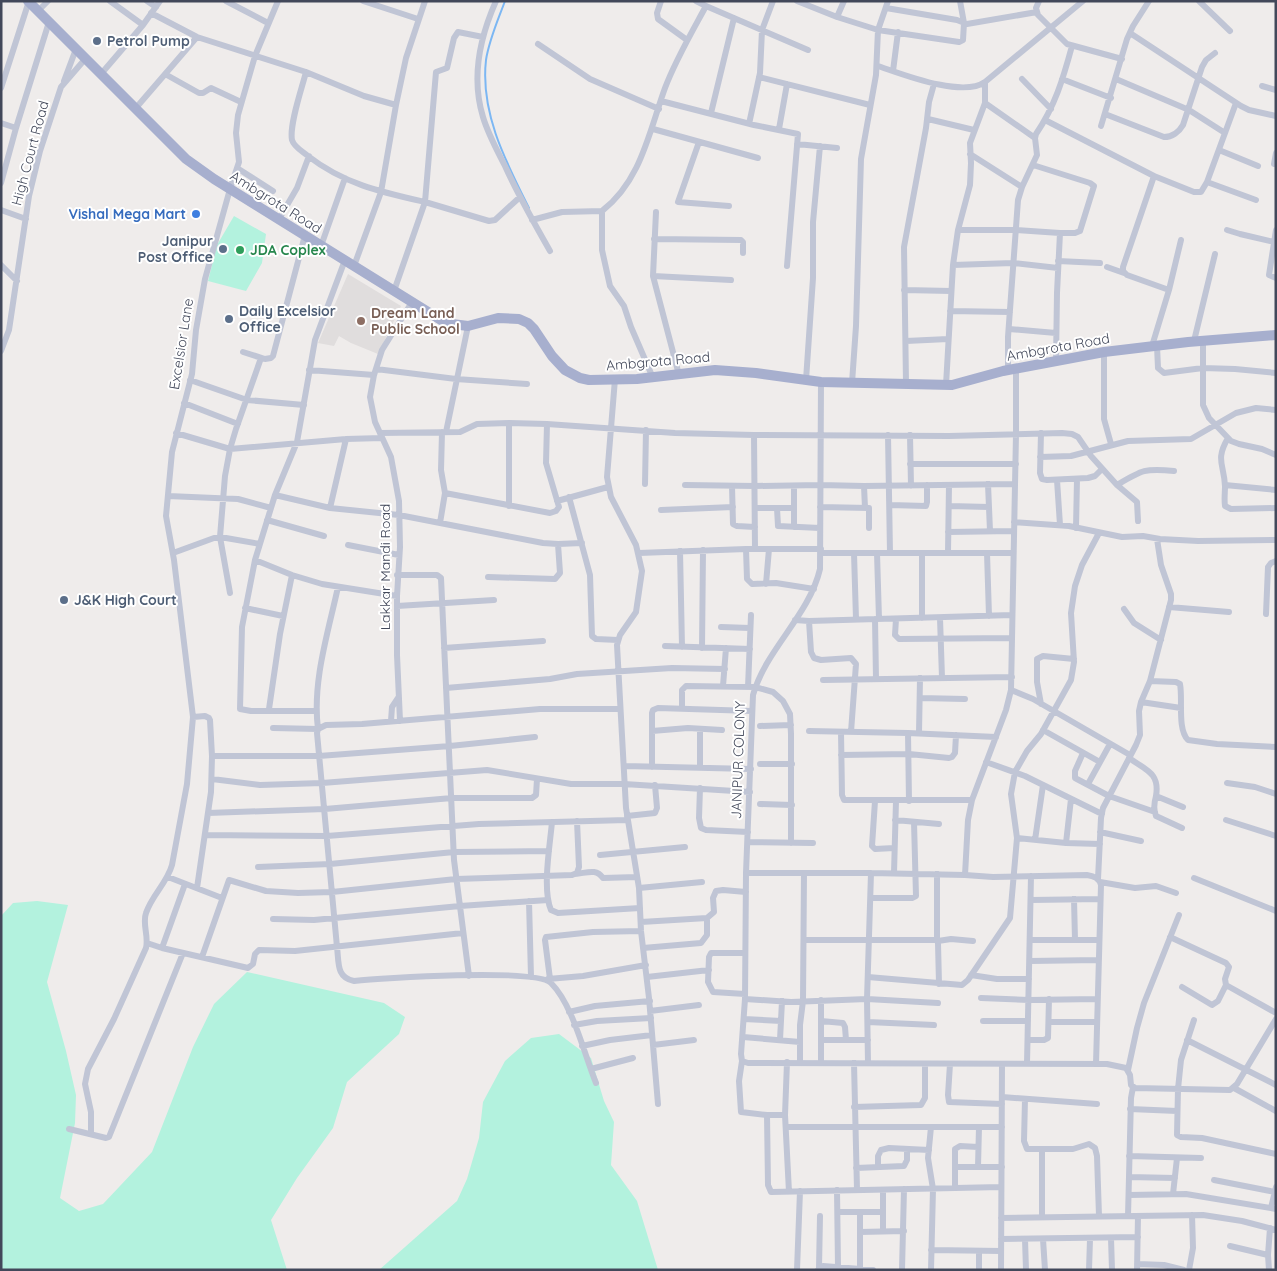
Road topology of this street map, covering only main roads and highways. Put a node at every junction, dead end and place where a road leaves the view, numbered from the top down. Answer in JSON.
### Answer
{"nodes":[{"id":1,"x":28,"y":1,"type":"edge"},
{"id":2,"x":1276,"y":335,"type":"edge"}],
"edges":[{"from":1,"to":2,"type":"main road","name":"Ambgrota Road"}]}
